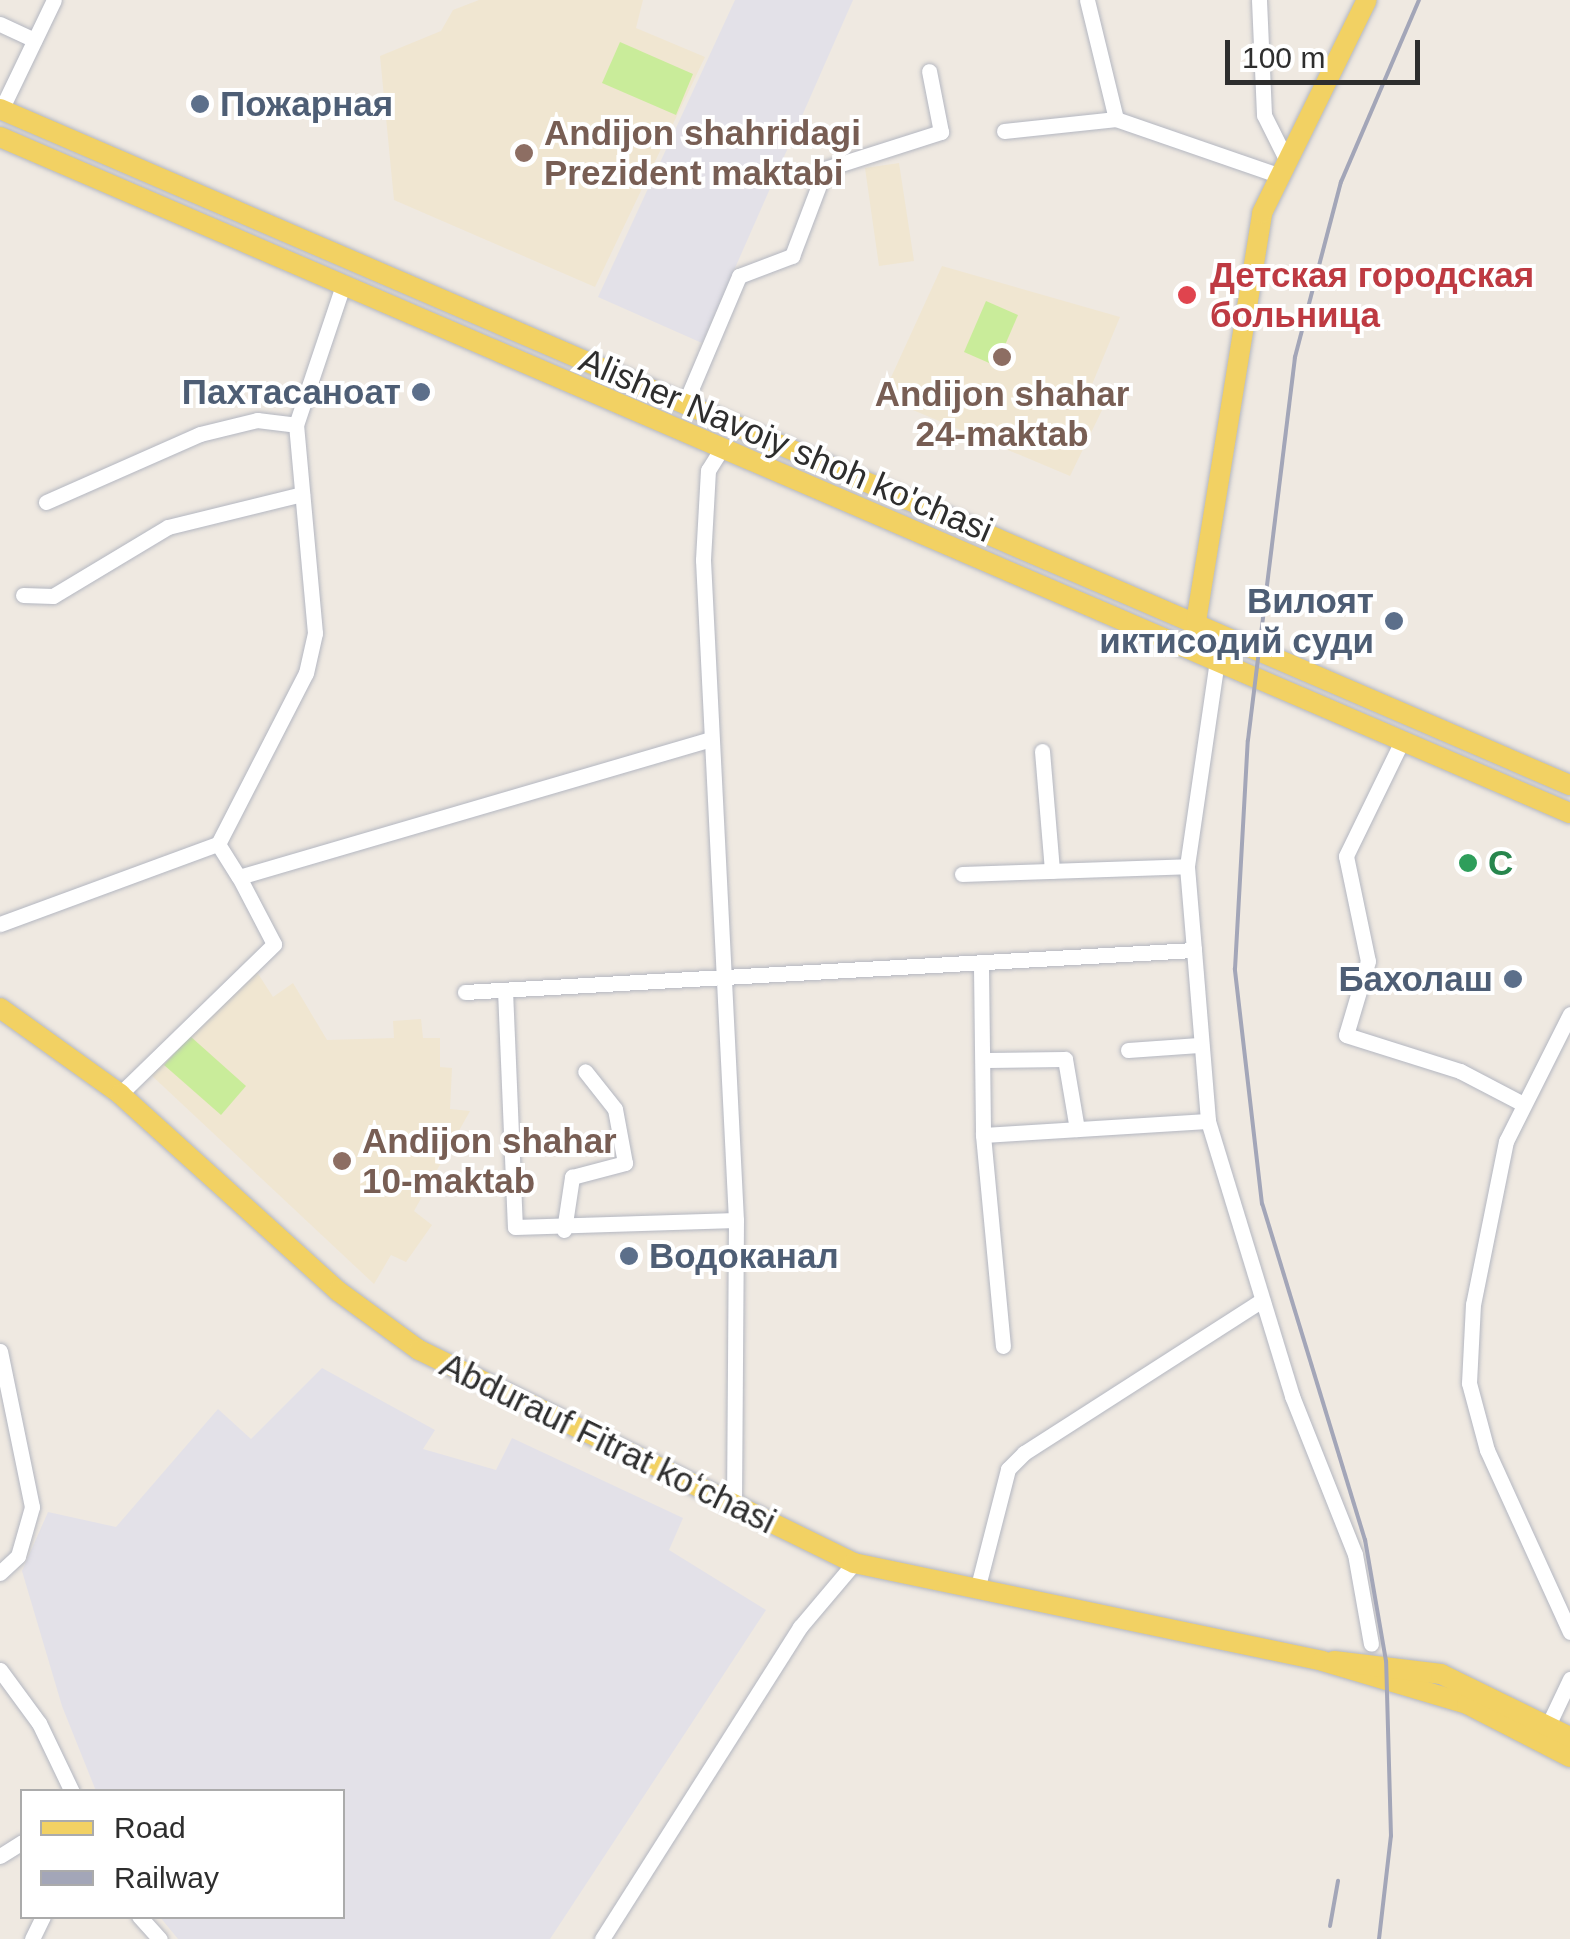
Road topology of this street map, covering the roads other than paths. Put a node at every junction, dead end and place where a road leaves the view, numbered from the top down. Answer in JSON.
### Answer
{"nodes":[{"id":1,"x":54,"y":0,"type":"edge"},
{"id":2,"x":1087,"y":0,"type":"edge"},
{"id":3,"x":1259,"y":0,"type":"edge"},
{"id":4,"x":1367,"y":0,"type":"edge"},
{"id":5,"x":0,"y":24,"type":"edge"},
{"id":6,"x":34,"y":40,"type":"junction"},
{"id":7,"x":930,"y":71,"type":"dead end"},
{"id":8,"x":0,"y":90,"type":"edge"},
{"id":9,"x":0,"y":110,"type":"edge"},
{"id":10,"x":1116,"y":119,"type":"junction"},
{"id":11,"x":1004,"y":130,"type":"dead end"},
{"id":12,"x":0,"y":137,"type":"edge"},
{"id":13,"x":1282,"y":167,"type":"junction"},
{"id":14,"x":146,"y":169,"type":"junction"},
{"id":15,"x":184,"y":186,"type":"junction"},
{"id":16,"x":136,"y":196,"type":"junction"},
{"id":17,"x":173,"y":212,"type":"junction"},
{"id":18,"x":343,"y":285,"type":"junction"},
{"id":19,"x":447,"y":300,"type":"junction"},
{"id":20,"x":436,"y":325,"type":"junction"},
{"id":21,"x":686,"y":401,"type":"junction"},
{"id":22,"x":733,"y":421,"type":"junction"},
{"id":23,"x":296,"y":425,"type":"junction"},
{"id":24,"x":722,"y":448,"type":"junction"},
{"id":25,"x":302,"y":494,"type":"junction"},
{"id":26,"x":900,"y":494,"type":"junction"},
{"id":27,"x":46,"y":502,"type":"dead end"},
{"id":28,"x":888,"y":520,"type":"junction"},
{"id":29,"x":23,"y":596,"type":"dead end"},
{"id":30,"x":1196,"y":622,"type":"junction"},
{"id":31,"x":1216,"y":662,"type":"junction"},
{"id":32,"x":709,"y":740,"type":"junction"},
{"id":33,"x":1402,"y":741,"type":"junction"},
{"id":34,"x":1042,"y":751,"type":"dead end"},
{"id":35,"x":1570,"y":785,"type":"edge"},
{"id":36,"x":1570,"y":813,"type":"edge"},
{"id":37,"x":218,"y":844,"type":"junction"},
{"id":38,"x":1188,"y":866,"type":"junction"},
{"id":39,"x":1052,"y":871,"type":"junction"},
{"id":40,"x":962,"y":874,"type":"dead end"},
{"id":41,"x":239,"y":876,"type":"junction"},
{"id":42,"x":0,"y":924,"type":"edge"},
{"id":43,"x":1194,"y":950,"type":"junction"},
{"id":44,"x":981,"y":967,"type":"junction"},
{"id":45,"x":726,"y":980,"type":"junction"},
{"id":46,"x":505,"y":990,"type":"junction"},
{"id":47,"x":465,"y":992,"type":"dead end"},
{"id":48,"x":0,"y":1008,"type":"edge"},
{"id":49,"x":1570,"y":1014,"type":"edge"},
{"id":50,"x":1199,"y":1044,"type":"junction"},
{"id":51,"x":1128,"y":1050,"type":"dead end"},
{"id":52,"x":987,"y":1060,"type":"junction"},
{"id":53,"x":584,"y":1071,"type":"dead end"},
{"id":54,"x":120,"y":1094,"type":"junction"},
{"id":55,"x":1522,"y":1104,"type":"junction"},
{"id":56,"x":1208,"y":1122,"type":"junction"},
{"id":57,"x":1077,"y":1129,"type":"junction"},
{"id":58,"x":984,"y":1136,"type":"junction"},
{"id":59,"x":736,"y":1220,"type":"junction"},
{"id":60,"x":564,"y":1230,"type":"junction"},
{"id":61,"x":1262,"y":1300,"type":"junction"},
{"id":62,"x":1003,"y":1346,"type":"dead end"},
{"id":63,"x":1,"y":1355,"type":"edge"},
{"id":64,"x":734,"y":1503,"type":"junction"},
{"id":65,"x":854,"y":1563,"type":"junction"},
{"id":66,"x":0,"y":1573,"type":"edge"},
{"id":67,"x":977,"y":1590,"type":"junction"},
{"id":68,"x":1570,"y":1632,"type":"edge"},
{"id":69,"x":1371,"y":1644,"type":"dead end"},
{"id":70,"x":0,"y":1670,"type":"edge"},
{"id":71,"x":1570,"y":1679,"type":"edge"},
{"id":72,"x":1544,"y":1734,"type":"junction"},
{"id":73,"x":1570,"y":1736,"type":"edge"},
{"id":74,"x":1570,"y":1757,"type":"edge"},
{"id":75,"x":71,"y":1789,"type":"edge"},
{"id":76,"x":143,"y":1919,"type":"edge"},
{"id":77,"x":160,"y":1939,"type":"edge"},
{"id":78,"x":602,"y":1939,"type":"edge"}],
"edges":[{"from":1,"to":6,"type":"street"},
{"from":2,"to":10,"type":"street"},
{"from":3,"to":13,"type":"street"},
{"from":4,"to":13,"type":"main road"},
{"from":5,"to":6,"type":"street"},
{"from":6,"to":9,"type":"street"},
{"from":7,"to":21,"type":"street"},
{"from":8,"to":9,"type":"street"},
{"from":9,"to":14,"type":"main road","name":"Alisher Navoiy shoh ko'chasi"},
{"from":10,"to":11,"type":"street"},
{"from":10,"to":13,"type":"street"},
{"from":12,"to":16,"type":"main road","name":"Alisher Navoiy shoh ko'chasi"},
{"from":13,"to":30,"type":"main road"},
{"from":14,"to":15,"type":"main road","name":"Alisher Navoiy shoh ko'chasi"},
{"from":14,"to":16,"type":"main road"},
{"from":15,"to":17,"type":"main road"},
{"from":15,"to":19,"type":"main road","name":"Alisher Navoiy shoh ko'chasi"},
{"from":16,"to":17,"type":"main road","name":"Alisher Navoiy shoh ko'chasi"},
{"from":17,"to":18,"type":"main road","name":"Alisher Navoiy shoh ko'chasi"},
{"from":18,"to":20,"type":"main road","name":"Alisher Navoiy shoh ko'chasi"},
{"from":18,"to":23,"type":"street"},
{"from":19,"to":20,"type":"main road"},
{"from":19,"to":21,"type":"main road","name":"Alisher Navoiy shoh ko'chasi"},
{"from":20,"to":24,"type":"main road","name":"Alisher Navoiy shoh ko'chasi"},
{"from":21,"to":22,"type":"main road","name":"Alisher Navoiy shoh ko'chasi"},
{"from":22,"to":24,"type":"main road"},
{"from":22,"to":26,"type":"main road","name":"Alisher Navoiy shoh ko'chasi"},
{"from":23,"to":25,"type":"street"},
{"from":23,"to":27,"type":"street"},
{"from":24,"to":28,"type":"main road","name":"Alisher Navoiy shoh ko'chasi"},
{"from":24,"to":32,"type":"street"},
{"from":25,"to":29,"type":"street"},
{"from":25,"to":37,"type":"street"},
{"from":26,"to":28,"type":"main road"},
{"from":26,"to":30,"type":"main road","name":"Alisher Navoiy shoh ko'chasi"},
{"from":28,"to":31,"type":"main road","name":"Alisher Navoiy shoh ko'chasi"},
{"from":30,"to":35,"type":"main road","name":"Alisher Navoiy shoh ko'chasi"},
{"from":31,"to":33,"type":"main road","name":"Alisher Navoiy shoh ko'chasi"},
{"from":31,"to":38,"type":"street"},
{"from":32,"to":41,"type":"street"},
{"from":32,"to":45,"type":"street"},
{"from":33,"to":36,"type":"main road","name":"Alisher Navoiy shoh ko'chasi"},
{"from":33,"to":55,"type":"street"},
{"from":34,"to":39,"type":"street"},
{"from":37,"to":41,"type":"street"},
{"from":37,"to":42,"type":"street"},
{"from":38,"to":39,"type":"street"},
{"from":38,"to":43,"type":"street"},
{"from":39,"to":40,"type":"street"},
{"from":41,"to":54,"type":"street"},
{"from":43,"to":44,"type":"street"},
{"from":43,"to":50,"type":"street"},
{"from":44,"to":45,"type":"street"},
{"from":44,"to":52,"type":"street"},
{"from":45,"to":46,"type":"street"},
{"from":45,"to":59,"type":"street"},
{"from":46,"to":47,"type":"street"},
{"from":46,"to":60,"type":"street"},
{"from":48,"to":54,"type":"main road","name":"Abdurauf Fitrat koʻchasi"},
{"from":49,"to":55,"type":"street"},
{"from":50,"to":51,"type":"street"},
{"from":50,"to":56,"type":"street"},
{"from":52,"to":57,"type":"street"},
{"from":52,"to":58,"type":"street"},
{"from":53,"to":60,"type":"street"},
{"from":54,"to":64,"type":"main road","name":"Abdurauf Fitrat koʻchasi"},
{"from":55,"to":68,"type":"street"},
{"from":56,"to":57,"type":"street"},
{"from":56,"to":61,"type":"street"},
{"from":57,"to":58,"type":"street"},
{"from":58,"to":62,"type":"street"},
{"from":59,"to":60,"type":"street"},
{"from":59,"to":64,"type":"street"},
{"from":61,"to":67,"type":"street"},
{"from":61,"to":69,"type":"street"},
{"from":63,"to":66,"type":"street"},
{"from":64,"to":65,"type":"main road","name":"Abdurauf Fitrat koʻchasi"},
{"from":65,"to":67,"type":"main road","name":"Abdurauf Fitrat koʻchasi"},
{"from":65,"to":78,"type":"street"},
{"from":67,"to":72,"type":"main road","name":"Abdurauf Fitrat koʻchasi"},
{"from":70,"to":75,"type":"street"},
{"from":71,"to":72,"type":"street"},
{"from":72,"to":73,"type":"main road","name":"Abdurauf Fitrat koʻchasi"},
{"from":72,"to":74,"type":"main road","name":"Abdurauf Fitrat koʻchasi"},
{"from":76,"to":77,"type":"street"}]}
